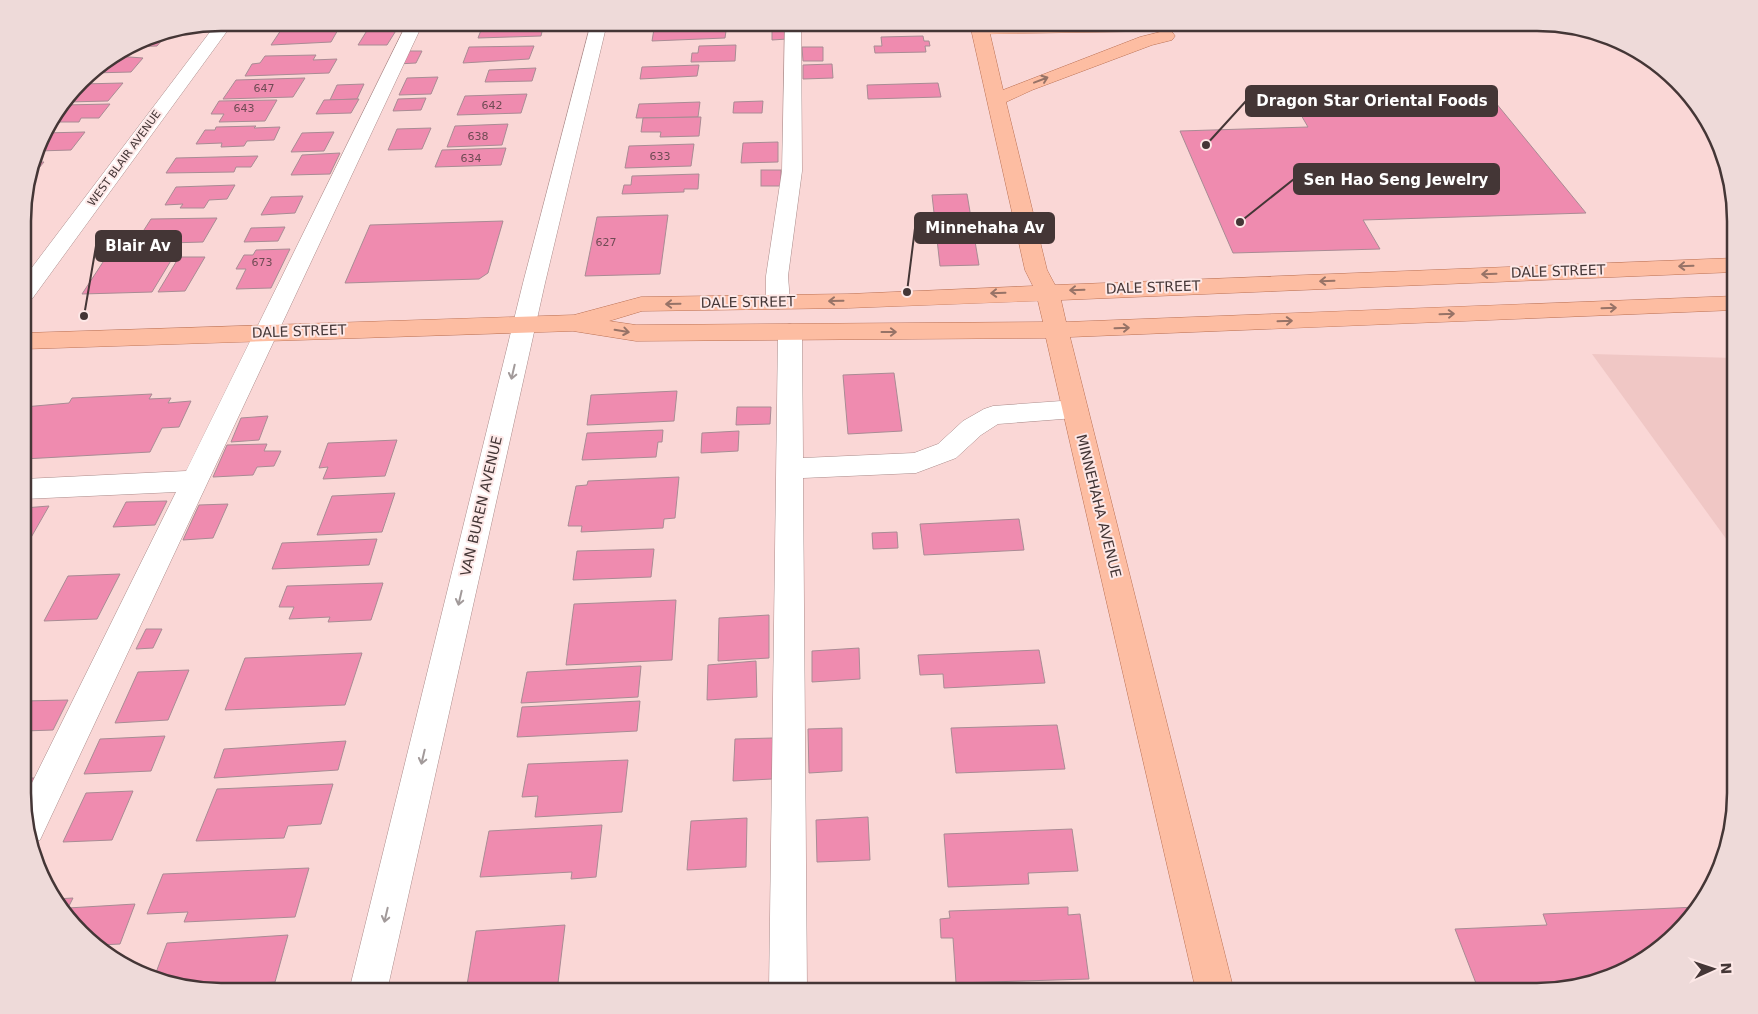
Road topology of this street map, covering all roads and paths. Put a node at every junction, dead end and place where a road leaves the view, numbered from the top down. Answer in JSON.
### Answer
{"nodes":[{"id":1,"x":218,"y":31,"type":"edge"},
{"id":2,"x":411,"y":31,"type":"edge"},
{"id":3,"x":597,"y":31,"type":"edge"},
{"id":4,"x":793,"y":31,"type":"edge"},
{"id":5,"x":980,"y":31,"type":"edge"},
{"id":6,"x":1192,"y":31,"type":"edge"},
{"id":7,"x":996,"y":100,"type":"junction"},
{"id":8,"x":1727,"y":265,"type":"edge"},
{"id":9,"x":31,"y":285,"type":"edge"},
{"id":10,"x":1046,"y":291,"type":"junction"},
{"id":11,"x":778,"y":302,"type":"junction"},
{"id":12,"x":1727,"y":303,"type":"edge"},
{"id":13,"x":573,"y":323,"type":"junction"},
{"id":14,"x":524,"y":325,"type":"junction"},
{"id":15,"x":1056,"y":330,"type":"junction"},
{"id":16,"x":267,"y":332,"type":"junction"},
{"id":17,"x":790,"y":332,"type":"junction"},
{"id":18,"x":31,"y":341,"type":"edge"},
{"id":19,"x":1075,"y":409,"type":"junction"},
{"id":20,"x":790,"y":469,"type":"junction"},
{"id":21,"x":193,"y":481,"type":"junction"},
{"id":22,"x":31,"y":489,"type":"edge"},
{"id":23,"x":33,"y":817,"type":"edge"},
{"id":24,"x":370,"y":983,"type":"edge"},
{"id":25,"x":788,"y":983,"type":"edge"},
{"id":26,"x":1213,"y":983,"type":"edge"}],
"edges":[{"from":1,"to":9,"type":"street","name":"WEST BLAIR AVENUE"},
{"from":2,"to":16,"type":"street"},
{"from":3,"to":14,"type":"street","name":"VAN BUREN AVENUE"},
{"from":4,"to":11,"type":"street"},
{"from":5,"to":7,"type":"main road","name":"MINNEHAHA AVENUE"},
{"from":7,"to":6,"type":"main road","one_way":true},
{"from":7,"to":10,"type":"main road","name":"MINNEHAHA AVENUE"},
{"from":8,"to":10,"type":"main road","name":"DALE STREET","one_way":true},
{"from":10,"to":11,"type":"main road","name":"DALE STREET","one_way":true},
{"from":10,"to":15,"type":"main road","name":"MINNEHAHA AVENUE"},
{"from":11,"to":13,"type":"main road","name":"DALE STREET","one_way":true},
{"from":15,"to":12,"type":"main road","name":"DALE STREET","one_way":true},
{"from":13,"to":14,"type":"main road","name":"DALE STREET"},
{"from":13,"to":17,"type":"main road","name":"DALE STREET","one_way":true},
{"from":14,"to":16,"type":"main road","name":"DALE STREET"},
{"from":14,"to":24,"type":"street","name":"VAN BUREN AVENUE","one_way":true},
{"from":17,"to":15,"type":"main road","name":"DALE STREET","one_way":true},
{"from":15,"to":19,"type":"main road","name":"MINNEHAHA AVENUE"},
{"from":16,"to":18,"type":"main road","name":"DALE STREET"},
{"from":16,"to":21,"type":"street"},
{"from":17,"to":20,"type":"street"},
{"from":19,"to":20,"type":"street"},
{"from":19,"to":26,"type":"main road","name":"MINNEHAHA AVENUE"},
{"from":20,"to":25,"type":"street"},
{"from":21,"to":22,"type":"street"},
{"from":21,"to":23,"type":"street"}]}
